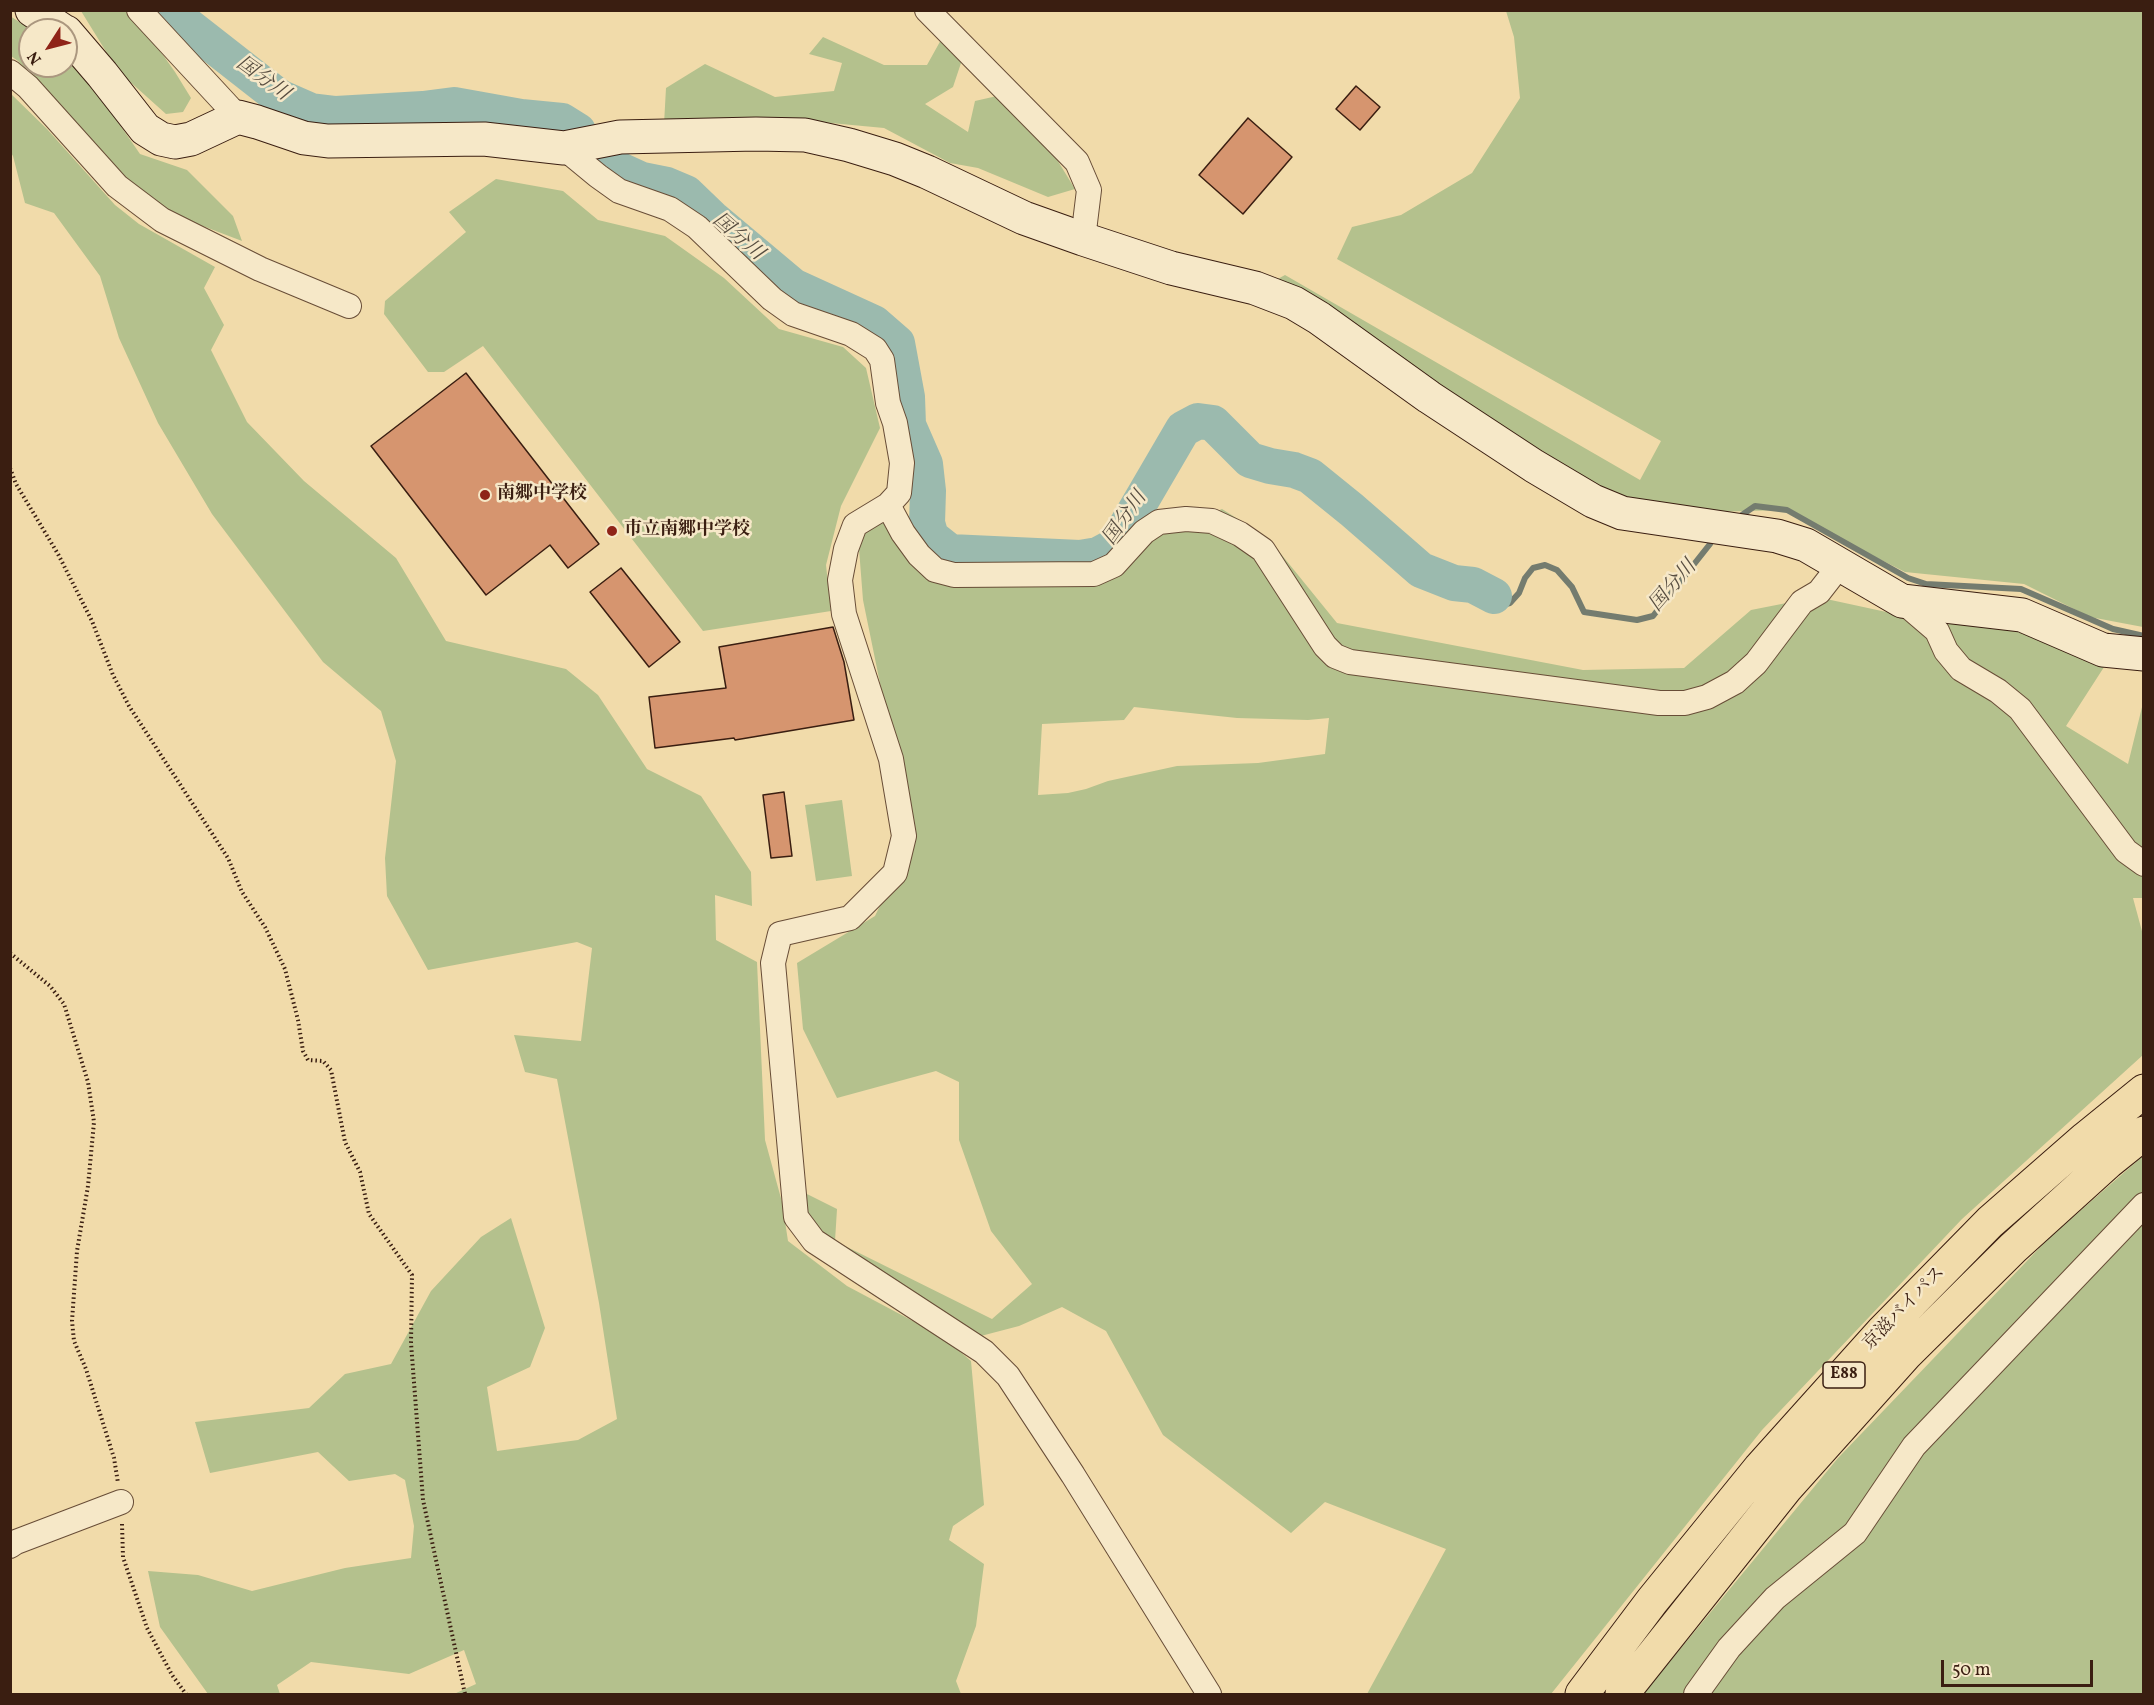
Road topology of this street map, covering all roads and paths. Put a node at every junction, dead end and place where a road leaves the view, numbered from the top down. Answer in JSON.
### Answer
{"nodes":[{"id":1,"x":139,"y":10,"type":"edge"},
{"id":2,"x":927,"y":10,"type":"edge"},
{"id":3,"x":78,"y":47,"type":"edge"},
{"id":4,"x":10,"y":72,"type":"edge"},
{"id":5,"x":238,"y":117,"type":"junction"},
{"id":6,"x":564,"y":148,"type":"junction"},
{"id":7,"x":1083,"y":239,"type":"junction"},
{"id":8,"x":350,"y":306,"type":"dead end"},
{"id":9,"x":10,"y":468,"type":"edge"},
{"id":10,"x":888,"y":505,"type":"junction"},
{"id":11,"x":1840,"y":565,"type":"junction"},
{"id":12,"x":1902,"y":601,"type":"junction"},
{"id":13,"x":2144,"y":654,"type":"edge"},
{"id":14,"x":2144,"y":864,"type":"edge"},
{"id":15,"x":10,"y":953,"type":"edge"},
{"id":16,"x":2144,"y":1091,"type":"edge"},
{"id":17,"x":2144,"y":1133,"type":"edge"},
{"id":18,"x":2144,"y":1205,"type":"edge"},
{"id":19,"x":121,"y":1502,"type":"junction"},
{"id":20,"x":10,"y":1546,"type":"edge"},
{"id":21,"x":186,"y":1695,"type":"edge"},
{"id":22,"x":465,"y":1695,"type":"edge"},
{"id":23,"x":1209,"y":1695,"type":"edge"},
{"id":24,"x":1582,"y":1695,"type":"edge"},
{"id":25,"x":1622,"y":1695,"type":"edge"},
{"id":26,"x":1696,"y":1695,"type":"edge"}],
"edges":[{"from":1,"to":5,"type":"street"},
{"from":2,"to":7,"type":"street"},
{"from":3,"to":5,"type":"street"},
{"from":4,"to":8,"type":"street"},
{"from":5,"to":6,"type":"street"},
{"from":6,"to":7,"type":"street"},
{"from":6,"to":10,"type":"street"},
{"from":7,"to":11,"type":"street"},
{"from":9,"to":22,"type":"path"},
{"from":10,"to":11,"type":"street"},
{"from":10,"to":23,"type":"street"},
{"from":11,"to":12,"type":"street"},
{"from":12,"to":13,"type":"street"},
{"from":12,"to":14,"type":"street"},
{"from":15,"to":19,"type":"path"},
{"from":16,"to":24,"type":"highway","name":"京滋バイパス","number":"E88"},
{"from":17,"to":25,"type":"highway","name":"京滋バイパス","number":"E88"},
{"from":18,"to":26,"type":"street"},
{"from":19,"to":20,"type":"street"},
{"from":19,"to":21,"type":"path"}]}
